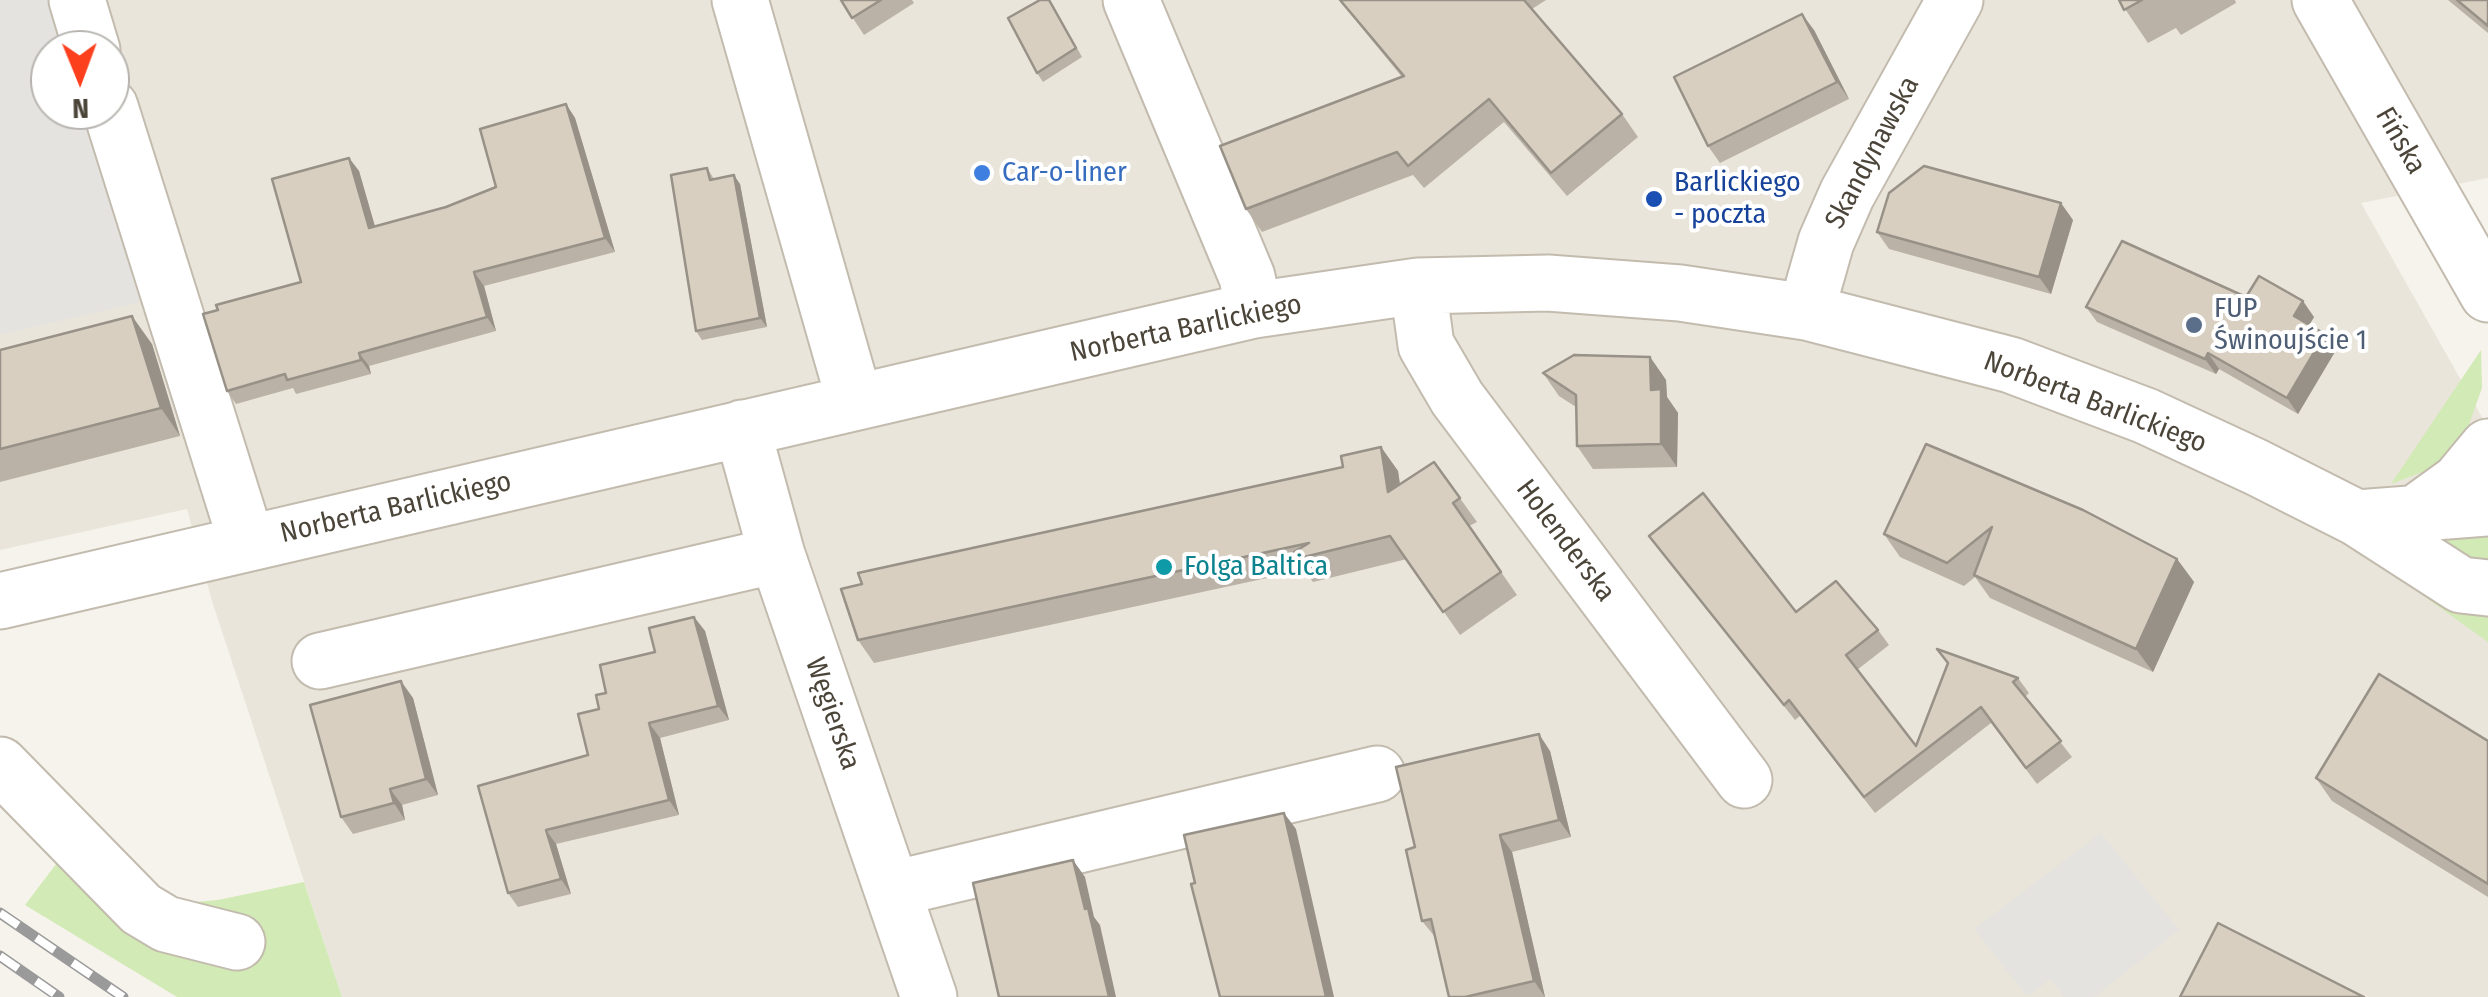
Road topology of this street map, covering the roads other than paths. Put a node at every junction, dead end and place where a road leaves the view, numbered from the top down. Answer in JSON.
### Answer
{"nodes":[{"id":1,"x":76,"y":0,"type":"edge"},
{"id":2,"x":740,"y":0,"type":"edge"},
{"id":3,"x":1131,"y":0,"type":"edge"},
{"id":4,"x":1955,"y":0,"type":"edge"},
{"id":5,"x":2320,"y":0,"type":"edge"},
{"id":6,"x":86,"y":30,"type":"edge"},
{"id":7,"x":117,"y":130,"type":"edge"},
{"id":8,"x":2486,"y":285,"type":"edge"},
{"id":9,"x":1418,"y":286,"type":"junction"},
{"id":10,"x":1254,"y":310,"type":"junction"},
{"id":11,"x":1806,"y":312,"type":"junction"},
{"id":12,"x":855,"y":402,"type":"junction"},
{"id":13,"x":742,"y":428,"type":"junction"},
{"id":14,"x":2488,"y":447,"type":"edge"},
{"id":15,"x":2488,"y":508,"type":"edge"},
{"id":16,"x":2416,"y":513,"type":"junction"},
{"id":17,"x":2358,"y":518,"type":"junction"},
{"id":18,"x":247,"y":543,"type":"junction"},
{"id":19,"x":778,"y":555,"type":"junction"},
{"id":20,"x":2488,"y":588,"type":"edge"},
{"id":21,"x":0,"y":601,"type":"edge"},
{"id":22,"x":320,"y":661,"type":"dead end"},
{"id":23,"x":0,"y":765,"type":"edge"},
{"id":24,"x":1377,"y":774,"type":"dead end"},
{"id":25,"x":1744,"y":780,"type":"dead end"},
{"id":26,"x":893,"y":889,"type":"junction"},
{"id":27,"x":238,"y":942,"type":"dead end"},
{"id":28,"x":929,"y":997,"type":"edge"}],
"edges":[{"from":1,"to":6,"type":"street"},
{"from":2,"to":12,"type":"street"},
{"from":3,"to":10,"type":"street"},
{"from":4,"to":11,"type":"street","name":"Skandynawska"},
{"from":5,"to":8,"type":"street","name":"Fińska"},
{"from":7,"to":18,"type":"street"},
{"from":9,"to":10,"type":"street","name":"Norberta Barlickiego"},
{"from":9,"to":11,"type":"street","name":"Norberta Barlickiego"},
{"from":9,"to":25,"type":"street","name":"Holenderska"},
{"from":10,"to":12,"type":"street","name":"Norberta Barlickiego"},
{"from":11,"to":17,"type":"street","name":"Norberta Barlickiego"},
{"from":12,"to":13,"type":"street","name":"Norberta Barlickiego"},
{"from":13,"to":18,"type":"street","name":"Norberta Barlickiego"},
{"from":13,"to":19,"type":"street","name":"Węgierska"},
{"from":14,"to":16,"type":"street"},
{"from":15,"to":16,"type":"street"},
{"from":16,"to":17,"type":"street"},
{"from":17,"to":20,"type":"street","name":"Norberta Barlickiego"},
{"from":18,"to":21,"type":"street","name":"Norberta Barlickiego"},
{"from":19,"to":22,"type":"street"},
{"from":19,"to":26,"type":"street","name":"Węgierska"},
{"from":23,"to":27,"type":"street"},
{"from":24,"to":26,"type":"street"},
{"from":26,"to":28,"type":"street","name":"Węgierska"}]}
